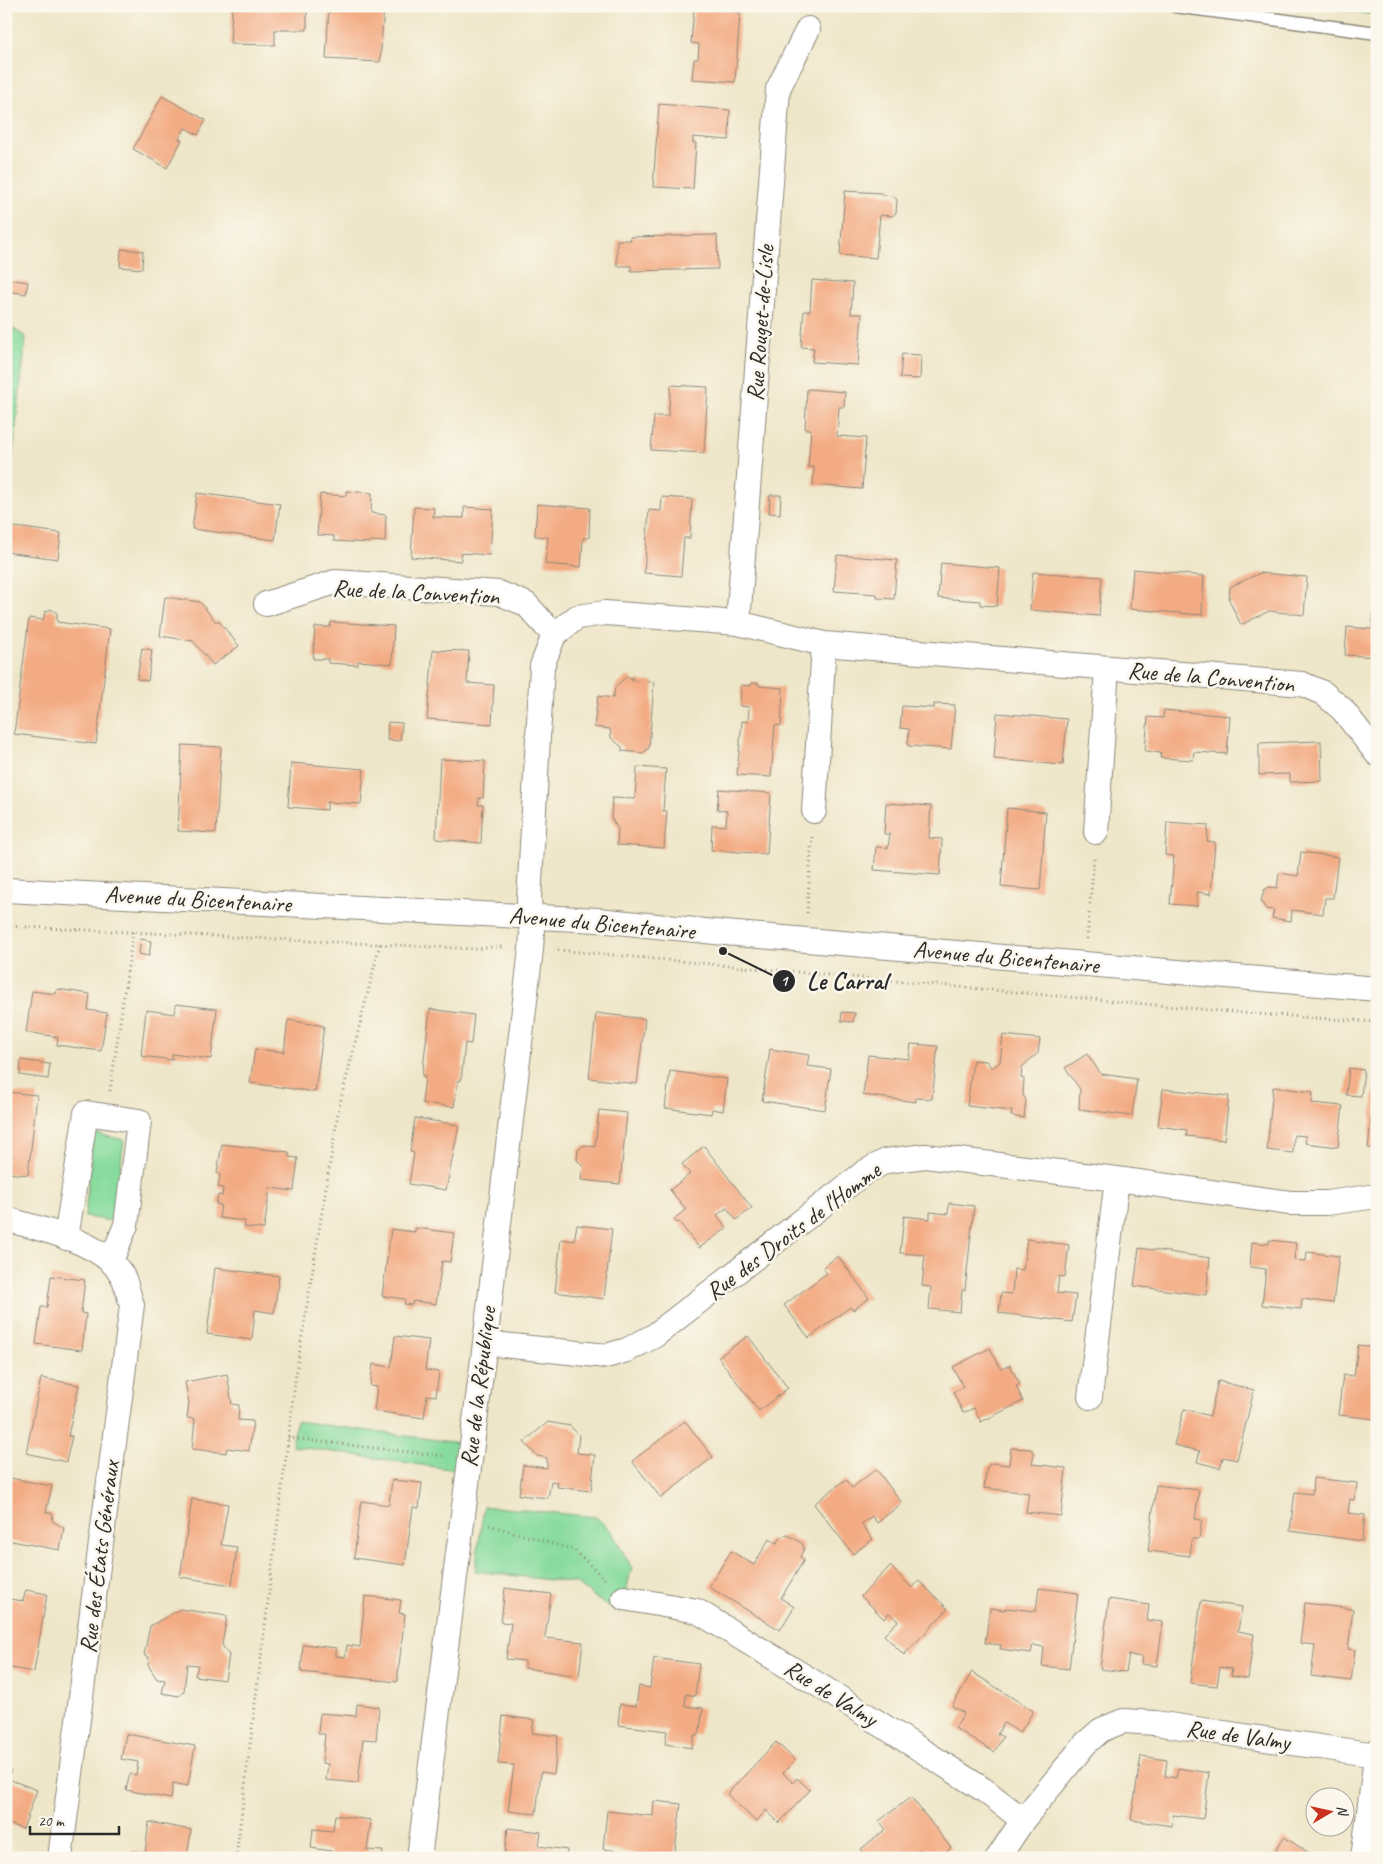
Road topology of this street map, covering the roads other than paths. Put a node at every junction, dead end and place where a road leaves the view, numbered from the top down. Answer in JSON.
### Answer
{"nodes":[{"id":1,"x":1175,"y":6,"type":"edge"},
{"id":2,"x":808,"y":29,"type":"dead end"},
{"id":3,"x":1377,"y":33,"type":"edge"},
{"id":4,"x":266,"y":604,"type":"dead end"},
{"id":5,"x":738,"y":623,"type":"junction"},
{"id":6,"x":554,"y":635,"type":"junction"},
{"id":7,"x":824,"y":644,"type":"junction"},
{"id":8,"x":1107,"y":668,"type":"junction"},
{"id":9,"x":1377,"y":754,"type":"edge"},
{"id":10,"x":814,"y":811,"type":"road end"},
{"id":11,"x":1096,"y":832,"type":"road end"},
{"id":12,"x":6,"y":890,"type":"edge"},
{"id":13,"x":531,"y":916,"type":"junction"},
{"id":14,"x":1377,"y":988,"type":"edge"},
{"id":15,"x":1117,"y":1179,"type":"junction"},
{"id":16,"x":1377,"y":1196,"type":"edge"},
{"id":17,"x":6,"y":1219,"type":"edge"},
{"id":18,"x":66,"y":1238,"type":"junction"},
{"id":19,"x":111,"y":1261,"type":"junction"},
{"id":20,"x":485,"y":1343,"type":"junction"},
{"id":21,"x":1090,"y":1397,"type":"dead end"},
{"id":22,"x":624,"y":1598,"type":"road end"},
{"id":23,"x":1376,"y":1752,"type":"edge"},
{"id":24,"x":1023,"y":1820,"type":"junction"},
{"id":25,"x":60,"y":1858,"type":"edge"},
{"id":26,"x":419,"y":1858,"type":"edge"},
{"id":27,"x":998,"y":1858,"type":"edge"},
{"id":28,"x":1363,"y":1858,"type":"edge"}],
"edges":[{"from":1,"to":3,"type":"lane"},
{"from":2,"to":5,"type":"street","name":"Rue Rouget-de-Lisle"},
{"from":4,"to":6,"type":"street","name":"Rue de la Convention"},
{"from":5,"to":6,"type":"street","name":"Rue de la Convention"},
{"from":5,"to":7,"type":"street","name":"Rue de la Convention"},
{"from":6,"to":13,"type":"street"},
{"from":7,"to":8,"type":"street","name":"Rue de la Convention"},
{"from":7,"to":10,"type":"street"},
{"from":8,"to":9,"type":"street","name":"Rue de la Convention"},
{"from":8,"to":11,"type":"street","name":"Rue de la Convention"},
{"from":12,"to":13,"type":"street","name":"Avenue du Bicentenaire"},
{"from":13,"to":14,"type":"street","name":"Avenue du Bicentenaire"},
{"from":13,"to":20,"type":"street","name":"Rue de la République"},
{"from":15,"to":16,"type":"street","name":"Rue des Droits de l'Homme"},
{"from":15,"to":20,"type":"street","name":"Rue des Droits de l'Homme"},
{"from":15,"to":21,"type":"street"},
{"from":17,"to":18,"type":"street","name":"Rue des États Généraux"},
{"from":18,"to":19,"type":"street","name":"Rue des États Généraux"},
{"from":18,"to":19,"type":"street"},
{"from":19,"to":25,"type":"street","name":"Rue des États Généraux"},
{"from":20,"to":26,"type":"street","name":"Rue de la République"},
{"from":22,"to":24,"type":"street","name":"Rue de Valmy"},
{"from":23,"to":24,"type":"street","name":"Rue de Valmy"},
{"from":23,"to":28,"type":"street"},
{"from":24,"to":27,"type":"street","name":"Rue de Valmy"}]}
